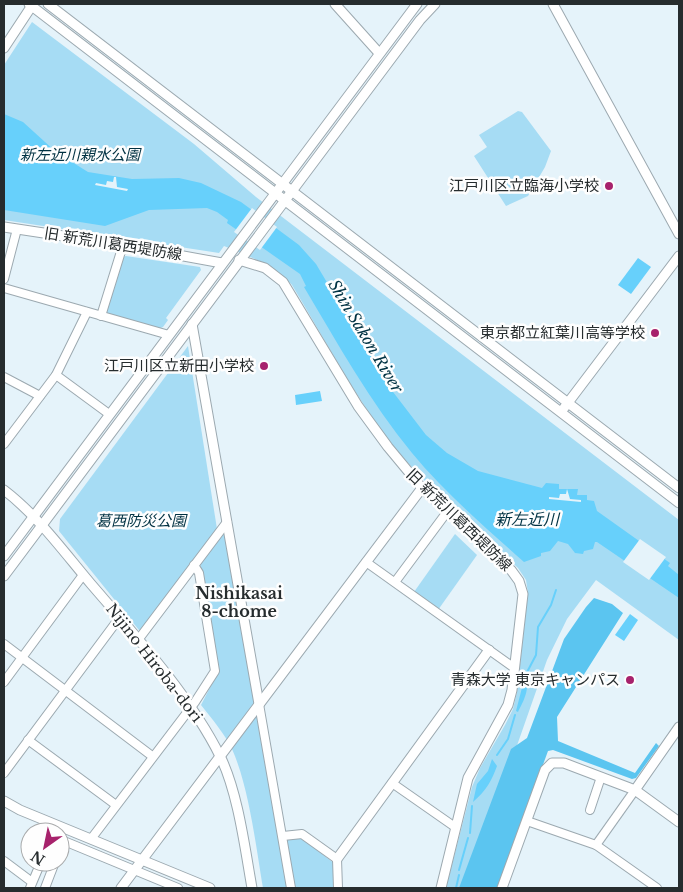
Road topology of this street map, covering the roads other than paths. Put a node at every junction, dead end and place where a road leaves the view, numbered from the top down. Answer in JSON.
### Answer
{"nodes":[{"id":1,"x":48,"y":4,"type":"edge"},
{"id":2,"x":335,"y":4,"type":"edge"},
{"id":3,"x":417,"y":4,"type":"edge"},
{"id":4,"x":435,"y":4,"type":"edge"},
{"id":5,"x":553,"y":4,"type":"edge"},
{"id":6,"x":31,"y":5,"type":"edge"},
{"id":7,"x":4,"y":48,"type":"edge"},
{"id":8,"x":380,"y":53,"type":"junction"},
{"id":9,"x":282,"y":184,"type":"junction"},
{"id":10,"x":292,"y":191,"type":"junction"},
{"id":11,"x":275,"y":192,"type":"junction"},
{"id":12,"x":285,"y":200,"type":"junction"},
{"id":13,"x":4,"y":227,"type":"edge"},
{"id":14,"x":17,"y":229,"type":"junction"},
{"id":15,"x":679,"y":234,"type":"edge"},
{"id":16,"x":123,"y":245,"type":"junction"},
{"id":17,"x":679,"y":256,"type":"edge"},
{"id":18,"x":239,"y":260,"type":"junction"},
{"id":19,"x":222,"y":263,"type":"junction"},
{"id":20,"x":4,"y":279,"type":"edge"},
{"id":21,"x":4,"y":288,"type":"edge"},
{"id":22,"x":87,"y":312,"type":"junction"},
{"id":23,"x":101,"y":316,"type":"junction"},
{"id":24,"x":192,"y":324,"type":"junction"},
{"id":25,"x":169,"y":335,"type":"junction"},
{"id":26,"x":56,"y":375,"type":"junction"},
{"id":27,"x":4,"y":376,"type":"edge"},
{"id":28,"x":40,"y":396,"type":"junction"},
{"id":29,"x":568,"y":403,"type":"junction"},
{"id":30,"x":561,"y":412,"type":"junction"},
{"id":31,"x":109,"y":414,"type":"junction"},
{"id":32,"x":4,"y":444,"type":"edge"},
{"id":33,"x":422,"y":488,"type":"junction"},
{"id":34,"x":679,"y":488,"type":"edge"},
{"id":35,"x":4,"y":490,"type":"edge"},
{"id":36,"x":679,"y":503,"type":"edge"},
{"id":37,"x":446,"y":512,"type":"junction"},
{"id":38,"x":34,"y":516,"type":"junction"},
{"id":39,"x":227,"y":522,"type":"junction"},
{"id":40,"x":42,"y":526,"type":"junction"},
{"id":41,"x":4,"y":556,"type":"edge"},
{"id":42,"x":366,"y":562,"type":"junction"},
{"id":43,"x":194,"y":565,"type":"junction"},
{"id":44,"x":84,"y":575,"type":"junction"},
{"id":45,"x":4,"y":576,"type":"edge"},
{"id":46,"x":395,"y":582,"type":"junction"},
{"id":47,"x":120,"y":617,"type":"junction"},
{"id":48,"x":138,"y":640,"type":"junction"},
{"id":49,"x":4,"y":644,"type":"edge"},
{"id":50,"x":489,"y":650,"type":"junction"},
{"id":51,"x":22,"y":658,"type":"junction"},
{"id":52,"x":514,"y":667,"type":"junction"},
{"id":53,"x":4,"y":682,"type":"edge"},
{"id":54,"x":65,"y":690,"type":"junction"},
{"id":55,"x":259,"y":704,"type":"junction"},
{"id":56,"x":190,"y":707,"type":"junction"},
{"id":57,"x":679,"y":728,"type":"edge"},
{"id":58,"x":676,"y":738,"type":"edge"},
{"id":59,"x":28,"y":740,"type":"junction"},
{"id":60,"x":152,"y":756,"type":"junction"},
{"id":61,"x":220,"y":756,"type":"junction"},
{"id":62,"x":4,"y":773,"type":"edge"},
{"id":63,"x":601,"y":777,"type":"junction"},
{"id":64,"x":392,"y":783,"type":"junction"},
{"id":65,"x":635,"y":790,"type":"junction"},
{"id":66,"x":4,"y":801,"type":"edge"},
{"id":67,"x":116,"y":805,"type":"junction"},
{"id":68,"x":590,"y":810,"type":"dead end"},
{"id":69,"x":527,"y":821,"type":"junction"},
{"id":70,"x":43,"y":822,"type":"edge"},
{"id":71,"x":679,"y":822,"type":"edge"},
{"id":72,"x":455,"y":827,"type":"junction"},
{"id":73,"x":70,"y":833,"type":"edge"},
{"id":74,"x":283,"y":836,"type":"junction"},
{"id":75,"x":91,"y":839,"type":"junction"},
{"id":76,"x":70,"y":843,"type":"edge"},
{"id":77,"x":596,"y":845,"type":"junction"},
{"id":78,"x":337,"y":859,"type":"junction"},
{"id":79,"x":142,"y":860,"type":"junction"},
{"id":80,"x":4,"y":861,"type":"edge"},
{"id":81,"x":134,"y":870,"type":"junction"},
{"id":82,"x":37,"y":872,"type":"edge"},
{"id":83,"x":51,"y":872,"type":"edge"},
{"id":84,"x":31,"y":885,"type":"edge"},
{"id":85,"x":45,"y":888,"type":"edge"},
{"id":86,"x":121,"y":888,"type":"edge"},
{"id":87,"x":178,"y":888,"type":"edge"},
{"id":88,"x":210,"y":888,"type":"edge"},
{"id":89,"x":252,"y":888,"type":"edge"},
{"id":90,"x":291,"y":888,"type":"edge"},
{"id":91,"x":338,"y":888,"type":"edge"},
{"id":92,"x":441,"y":888,"type":"edge"},
{"id":93,"x":502,"y":888,"type":"edge"},
{"id":94,"x":657,"y":888,"type":"edge"}],
"edges":[{"from":1,"to":9,"type":"street"},
{"from":2,"to":8,"type":"street"},
{"from":3,"to":8,"type":"street"},
{"from":4,"to":10,"type":"street"},
{"from":5,"to":15,"type":"street"},
{"from":6,"to":7,"type":"street"},
{"from":6,"to":11,"type":"street"},
{"from":8,"to":9,"type":"street"},
{"from":9,"to":10,"type":"street"},
{"from":9,"to":11,"type":"street"},
{"from":10,"to":12,"type":"street"},
{"from":10,"to":29,"type":"street"},
{"from":11,"to":12,"type":"street"},
{"from":11,"to":19,"type":"street"},
{"from":12,"to":18,"type":"street"},
{"from":12,"to":30,"type":"street"},
{"from":13,"to":14,"type":"street","name":"旧 新荒川葛西堤防線"},
{"from":14,"to":16,"type":"street","name":"旧 新荒川葛西堤防線"},
{"from":14,"to":20,"type":"street"},
{"from":16,"to":19,"type":"street","name":"旧 新荒川葛西堤防線"},
{"from":16,"to":23,"type":"street"},
{"from":17,"to":29,"type":"street"},
{"from":18,"to":24,"type":"street"},
{"from":18,"to":33,"type":"street","name":"旧 新荒川葛西堤防線"},
{"from":19,"to":25,"type":"street"},
{"from":21,"to":22,"type":"street"},
{"from":22,"to":23,"type":"street"},
{"from":22,"to":26,"type":"street"},
{"from":23,"to":25,"type":"street"},
{"from":24,"to":39,"type":"street"},
{"from":24,"to":40,"type":"street"},
{"from":25,"to":31,"type":"street"},
{"from":26,"to":28,"type":"street"},
{"from":26,"to":31,"type":"street"},
{"from":27,"to":28,"type":"street"},
{"from":28,"to":32,"type":"street"},
{"from":29,"to":30,"type":"street"},
{"from":29,"to":34,"type":"street"},
{"from":30,"to":36,"type":"street"},
{"from":31,"to":38,"type":"street"},
{"from":33,"to":37,"type":"street","name":"旧 新荒川葛西堤防線"},
{"from":33,"to":42,"type":"street"},
{"from":35,"to":38,"type":"street","name":"Nijino Hiroba-dori"},
{"from":37,"to":46,"type":"street"},
{"from":37,"to":52,"type":"street","name":"旧 新荒川葛西堤防線"},
{"from":38,"to":40,"type":"street","name":"Nijino Hiroba-dori"},
{"from":38,"to":41,"type":"street"},
{"from":39,"to":43,"type":"street"},
{"from":39,"to":55,"type":"street"},
{"from":40,"to":44,"type":"street","name":"Nijino Hiroba-dori"},
{"from":40,"to":45,"type":"street"},
{"from":42,"to":46,"type":"street"},
{"from":42,"to":55,"type":"street"},
{"from":43,"to":48,"type":"street"},
{"from":43,"to":56,"type":"street"},
{"from":44,"to":47,"type":"street","name":"Nijino Hiroba-dori"},
{"from":44,"to":51,"type":"street"},
{"from":46,"to":50,"type":"street"},
{"from":47,"to":48,"type":"street","name":"Nijino Hiroba-dori"},
{"from":47,"to":54,"type":"street"},
{"from":48,"to":56,"type":"street","name":"Nijino Hiroba-dori"},
{"from":49,"to":51,"type":"street"},
{"from":50,"to":52,"type":"street"},
{"from":50,"to":64,"type":"street"},
{"from":51,"to":53,"type":"street"},
{"from":51,"to":54,"type":"street"},
{"from":52,"to":72,"type":"street","name":"旧 新荒川葛西堤防線"},
{"from":54,"to":59,"type":"street"},
{"from":54,"to":60,"type":"street"},
{"from":55,"to":61,"type":"street"},
{"from":55,"to":74,"type":"street"},
{"from":56,"to":60,"type":"street"},
{"from":56,"to":61,"type":"street","name":"Nijino Hiroba-dori"},
{"from":57,"to":58,"type":"street"},
{"from":58,"to":65,"type":"street"},
{"from":59,"to":62,"type":"street"},
{"from":59,"to":67,"type":"street"},
{"from":60,"to":67,"type":"street"},
{"from":61,"to":79,"type":"street"},
{"from":61,"to":89,"type":"street","name":"Nijino Hiroba-dori"},
{"from":63,"to":65,"type":"street"},
{"from":63,"to":68,"type":"street"},
{"from":63,"to":69,"type":"street"},
{"from":64,"to":72,"type":"street"},
{"from":64,"to":78,"type":"street"},
{"from":65,"to":71,"type":"street"},
{"from":65,"to":77,"type":"street"},
{"from":66,"to":70,"type":"street"},
{"from":67,"to":75,"type":"street"},
{"from":69,"to":77,"type":"street"},
{"from":69,"to":93,"type":"street"},
{"from":72,"to":92,"type":"street","name":"旧 新荒川葛西堤防線"},
{"from":73,"to":75,"type":"street"},
{"from":74,"to":78,"type":"street"},
{"from":74,"to":90,"type":"street"},
{"from":75,"to":79,"type":"street"},
{"from":76,"to":81,"type":"street"},
{"from":77,"to":94,"type":"street"},
{"from":78,"to":91,"type":"street"},
{"from":79,"to":81,"type":"street"},
{"from":79,"to":88,"type":"street"},
{"from":80,"to":84,"type":"street"},
{"from":81,"to":86,"type":"street"},
{"from":81,"to":87,"type":"street"},
{"from":82,"to":84,"type":"street"},
{"from":83,"to":85,"type":"street"}]}
